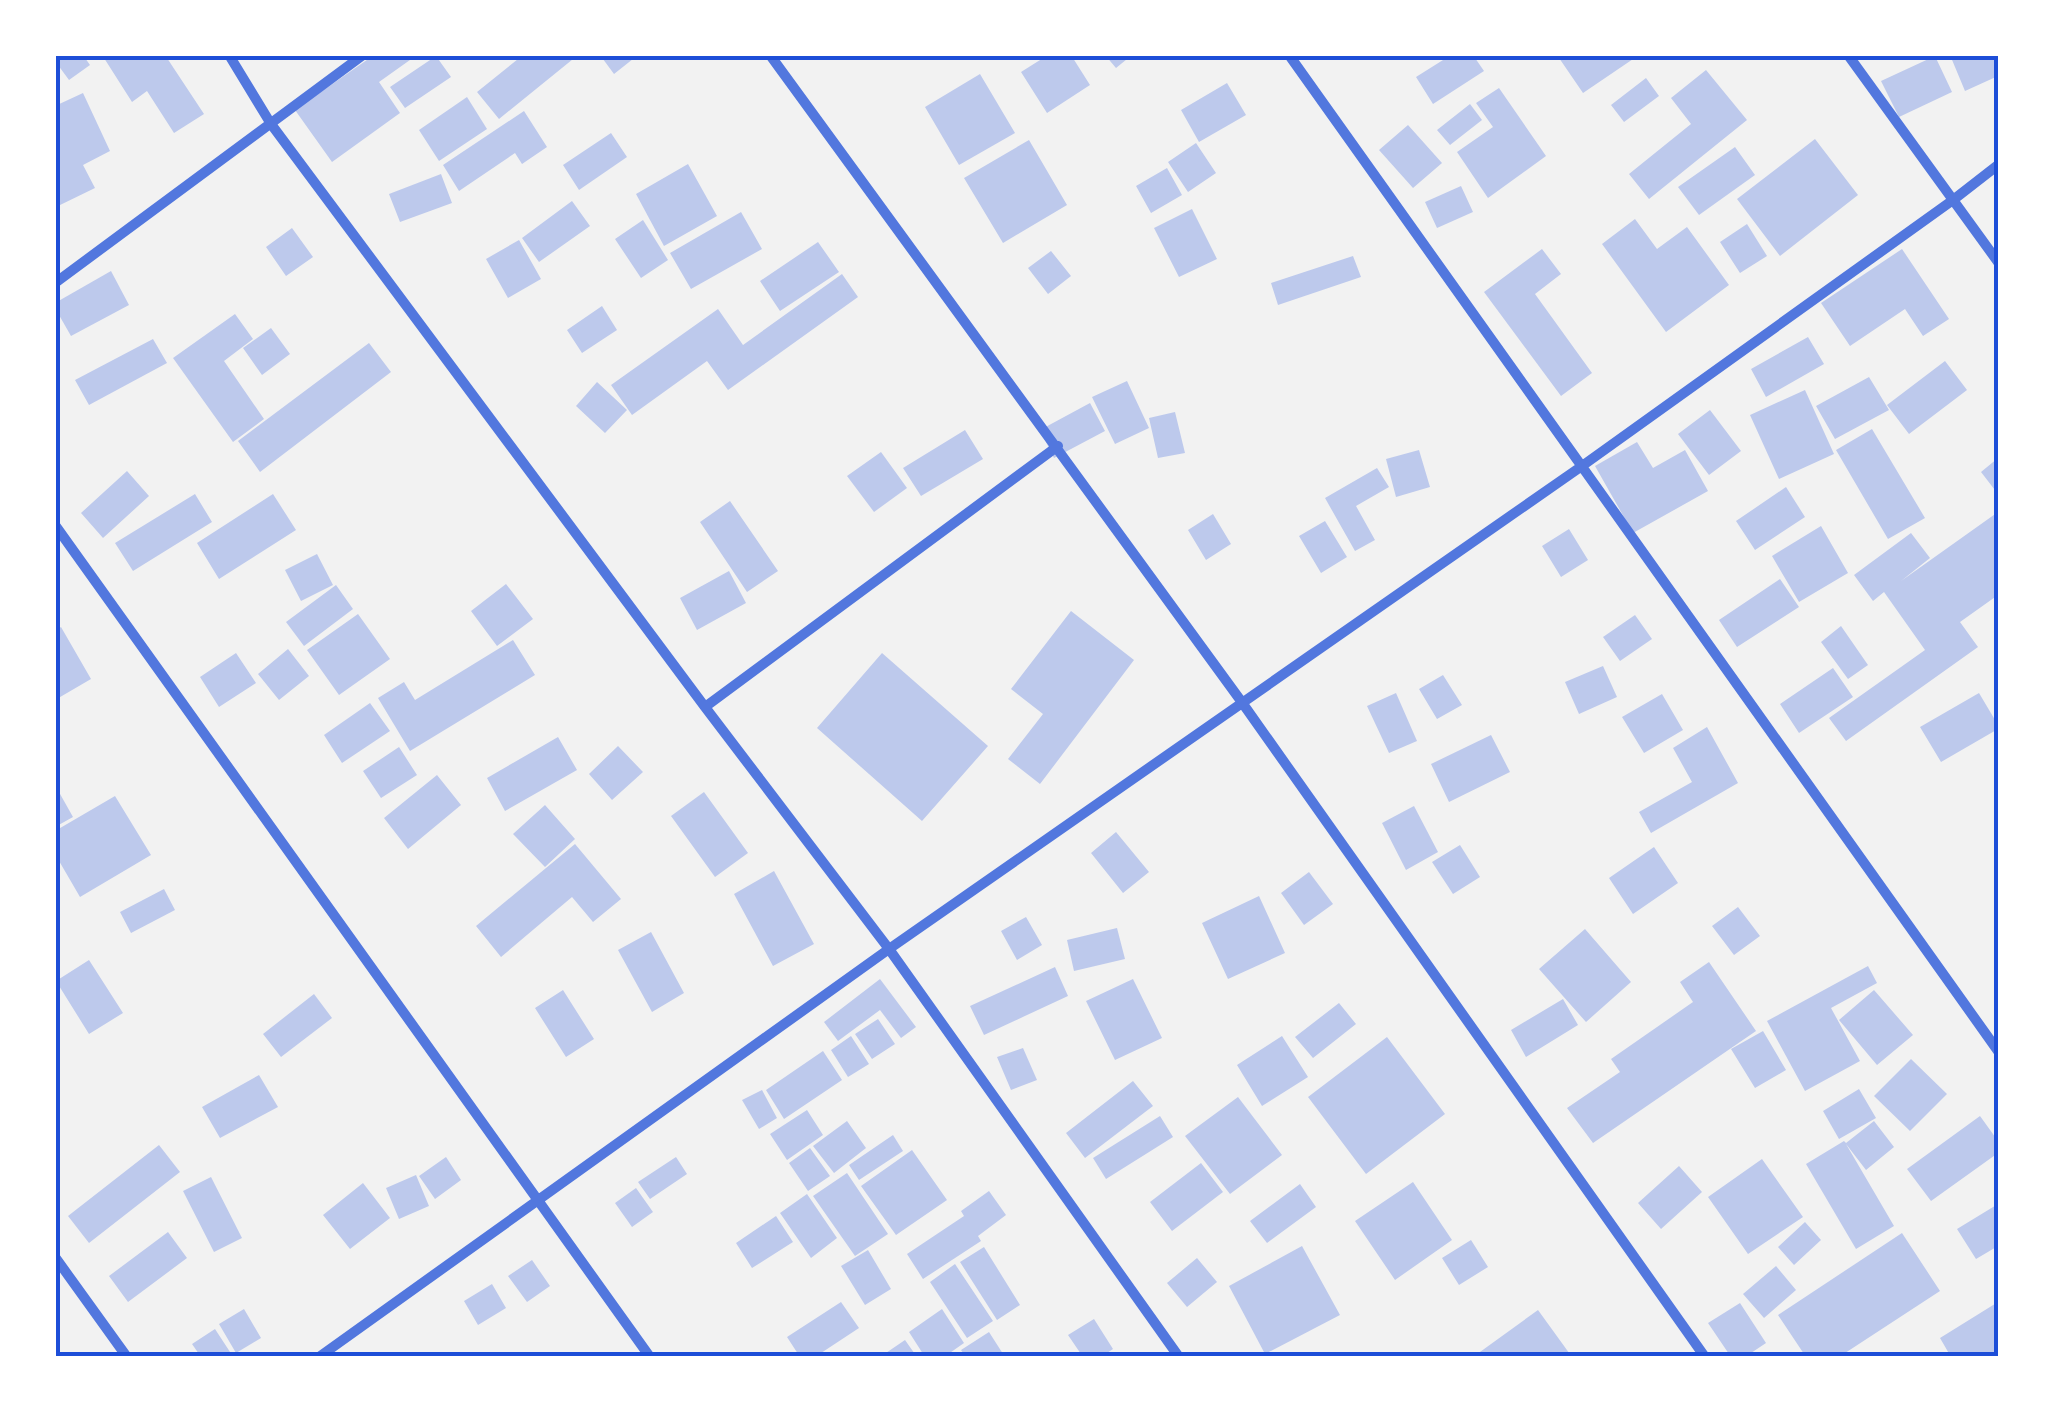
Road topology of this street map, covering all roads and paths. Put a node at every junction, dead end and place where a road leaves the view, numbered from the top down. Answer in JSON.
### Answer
{"nodes":[{"id":1,"x":229,"y":55,"type":"edge"},
{"id":2,"x":364,"y":55,"type":"edge"},
{"id":3,"x":770,"y":55,"type":"edge"},
{"id":4,"x":1289,"y":55,"type":"edge"},
{"id":5,"x":1848,"y":55,"type":"edge"},
{"id":6,"x":271,"y":124,"type":"junction"},
{"id":7,"x":1998,"y":165,"type":"edge"},
{"id":8,"x":1953,"y":200,"type":"junction"},
{"id":9,"x":1998,"y":262,"type":"edge"},
{"id":10,"x":55,"y":283,"type":"edge"},
{"id":11,"x":1058,"y":446,"type":"junction"},
{"id":12,"x":1582,"y":466,"type":"junction"},
{"id":13,"x":55,"y":525,"type":"edge"},
{"id":14,"x":1242,"y":702,"type":"junction"},
{"id":15,"x":705,"y":707,"type":"junction"},
{"id":16,"x":889,"y":949,"type":"junction"},
{"id":17,"x":1998,"y":1051,"type":"edge"},
{"id":18,"x":536,"y":1200,"type":"junction"},
{"id":19,"x":55,"y":1257,"type":"edge"},
{"id":20,"x":127,"y":1357,"type":"edge"},
{"id":21,"x":319,"y":1357,"type":"edge"},
{"id":22,"x":650,"y":1357,"type":"edge"},
{"id":23,"x":1179,"y":1357,"type":"edge"},
{"id":24,"x":1706,"y":1357,"type":"edge"}],
"edges":[{"from":1,"to":6,"type":"street"},
{"from":2,"to":6,"type":"street"},
{"from":3,"to":11,"type":"street"},
{"from":4,"to":12,"type":"street"},
{"from":5,"to":8,"type":"street"},
{"from":6,"to":10,"type":"street"},
{"from":6,"to":15,"type":"street"},
{"from":7,"to":8,"type":"street"},
{"from":8,"to":9,"type":"street"},
{"from":8,"to":12,"type":"street"},
{"from":11,"to":14,"type":"street"},
{"from":11,"to":15,"type":"street"},
{"from":12,"to":14,"type":"street"},
{"from":12,"to":17,"type":"street"},
{"from":13,"to":18,"type":"street"},
{"from":14,"to":16,"type":"street"},
{"from":14,"to":24,"type":"street"},
{"from":15,"to":16,"type":"street"},
{"from":16,"to":18,"type":"street"},
{"from":16,"to":23,"type":"street"},
{"from":18,"to":21,"type":"street"},
{"from":18,"to":22,"type":"street"},
{"from":19,"to":20,"type":"street"}]}
